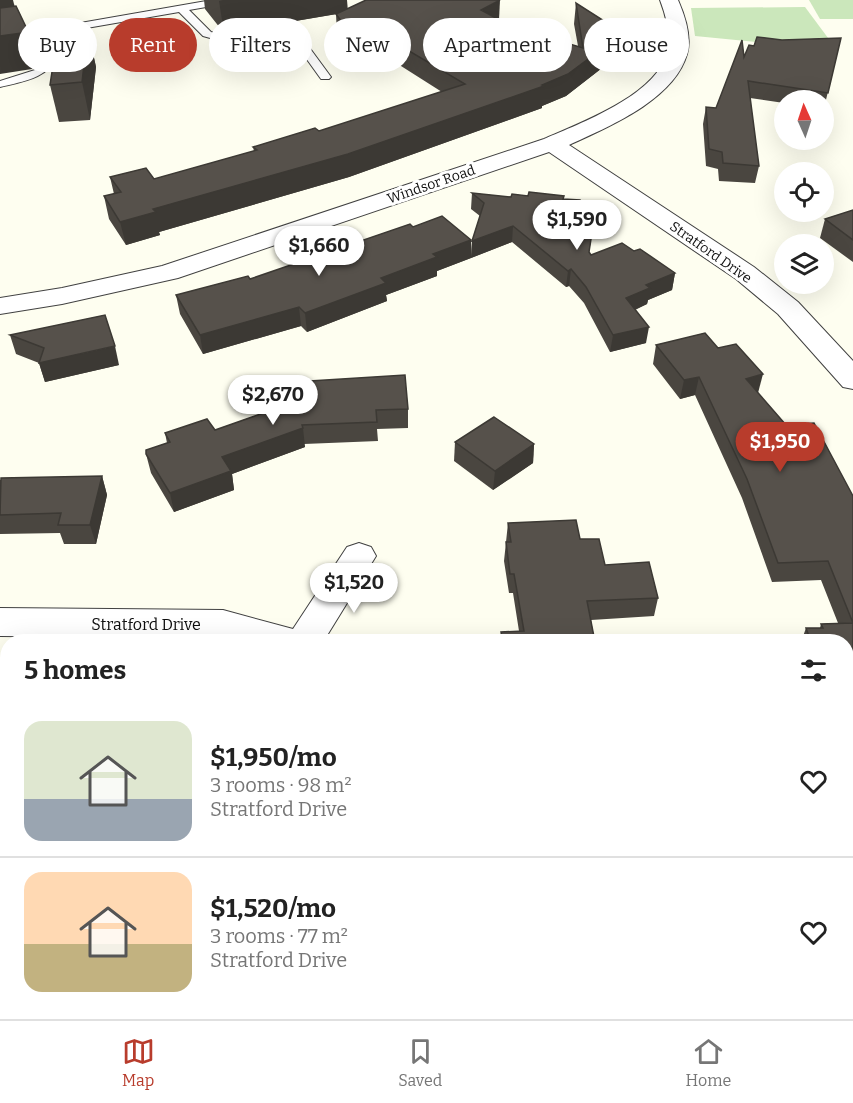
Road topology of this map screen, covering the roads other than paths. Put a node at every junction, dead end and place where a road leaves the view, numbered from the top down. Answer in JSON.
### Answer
{"nodes":[{"id":1,"x":230,"y":0,"type":"edge"},
{"id":2,"x":669,"y":0,"type":"edge"},
{"id":3,"x":181,"y":8,"type":"junction"},
{"id":4,"x":97,"y":23,"type":"edge"},
{"id":5,"x":18,"y":37,"type":"edge"},
{"id":6,"x":0,"y":40,"type":"edge"},
{"id":7,"x":40,"y":72,"type":"edge"},
{"id":8,"x":325,"y":77,"type":"dead end"},
{"id":9,"x":0,"y":84,"type":"edge"},
{"id":10,"x":552,"y":144,"type":"junction"},
{"id":11,"x":0,"y":306,"type":"edge"},
{"id":12,"x":853,"y":380,"type":"edge"},
{"id":13,"x":360,"y":556,"type":"dead end"},
{"id":14,"x":0,"y":622,"type":"edge"},
{"id":15,"x":260,"y":634,"type":"edge"},
{"id":16,"x":309,"y":634,"type":"edge"}],
"edges":[{"from":1,"to":3,"type":"lane"},
{"from":2,"to":10,"type":"street","name":"Windsor Road"},
{"from":3,"to":4,"type":"lane"},
{"from":3,"to":8,"type":"lane"},
{"from":5,"to":6,"type":"lane"},
{"from":7,"to":9,"type":"lane"},
{"from":10,"to":11,"type":"street","name":"Windsor Road"},
{"from":10,"to":12,"type":"street","name":"Stratford Drive"},
{"from":13,"to":16,"type":"street"},
{"from":14,"to":15,"type":"street","name":"Stratford Drive"}]}
